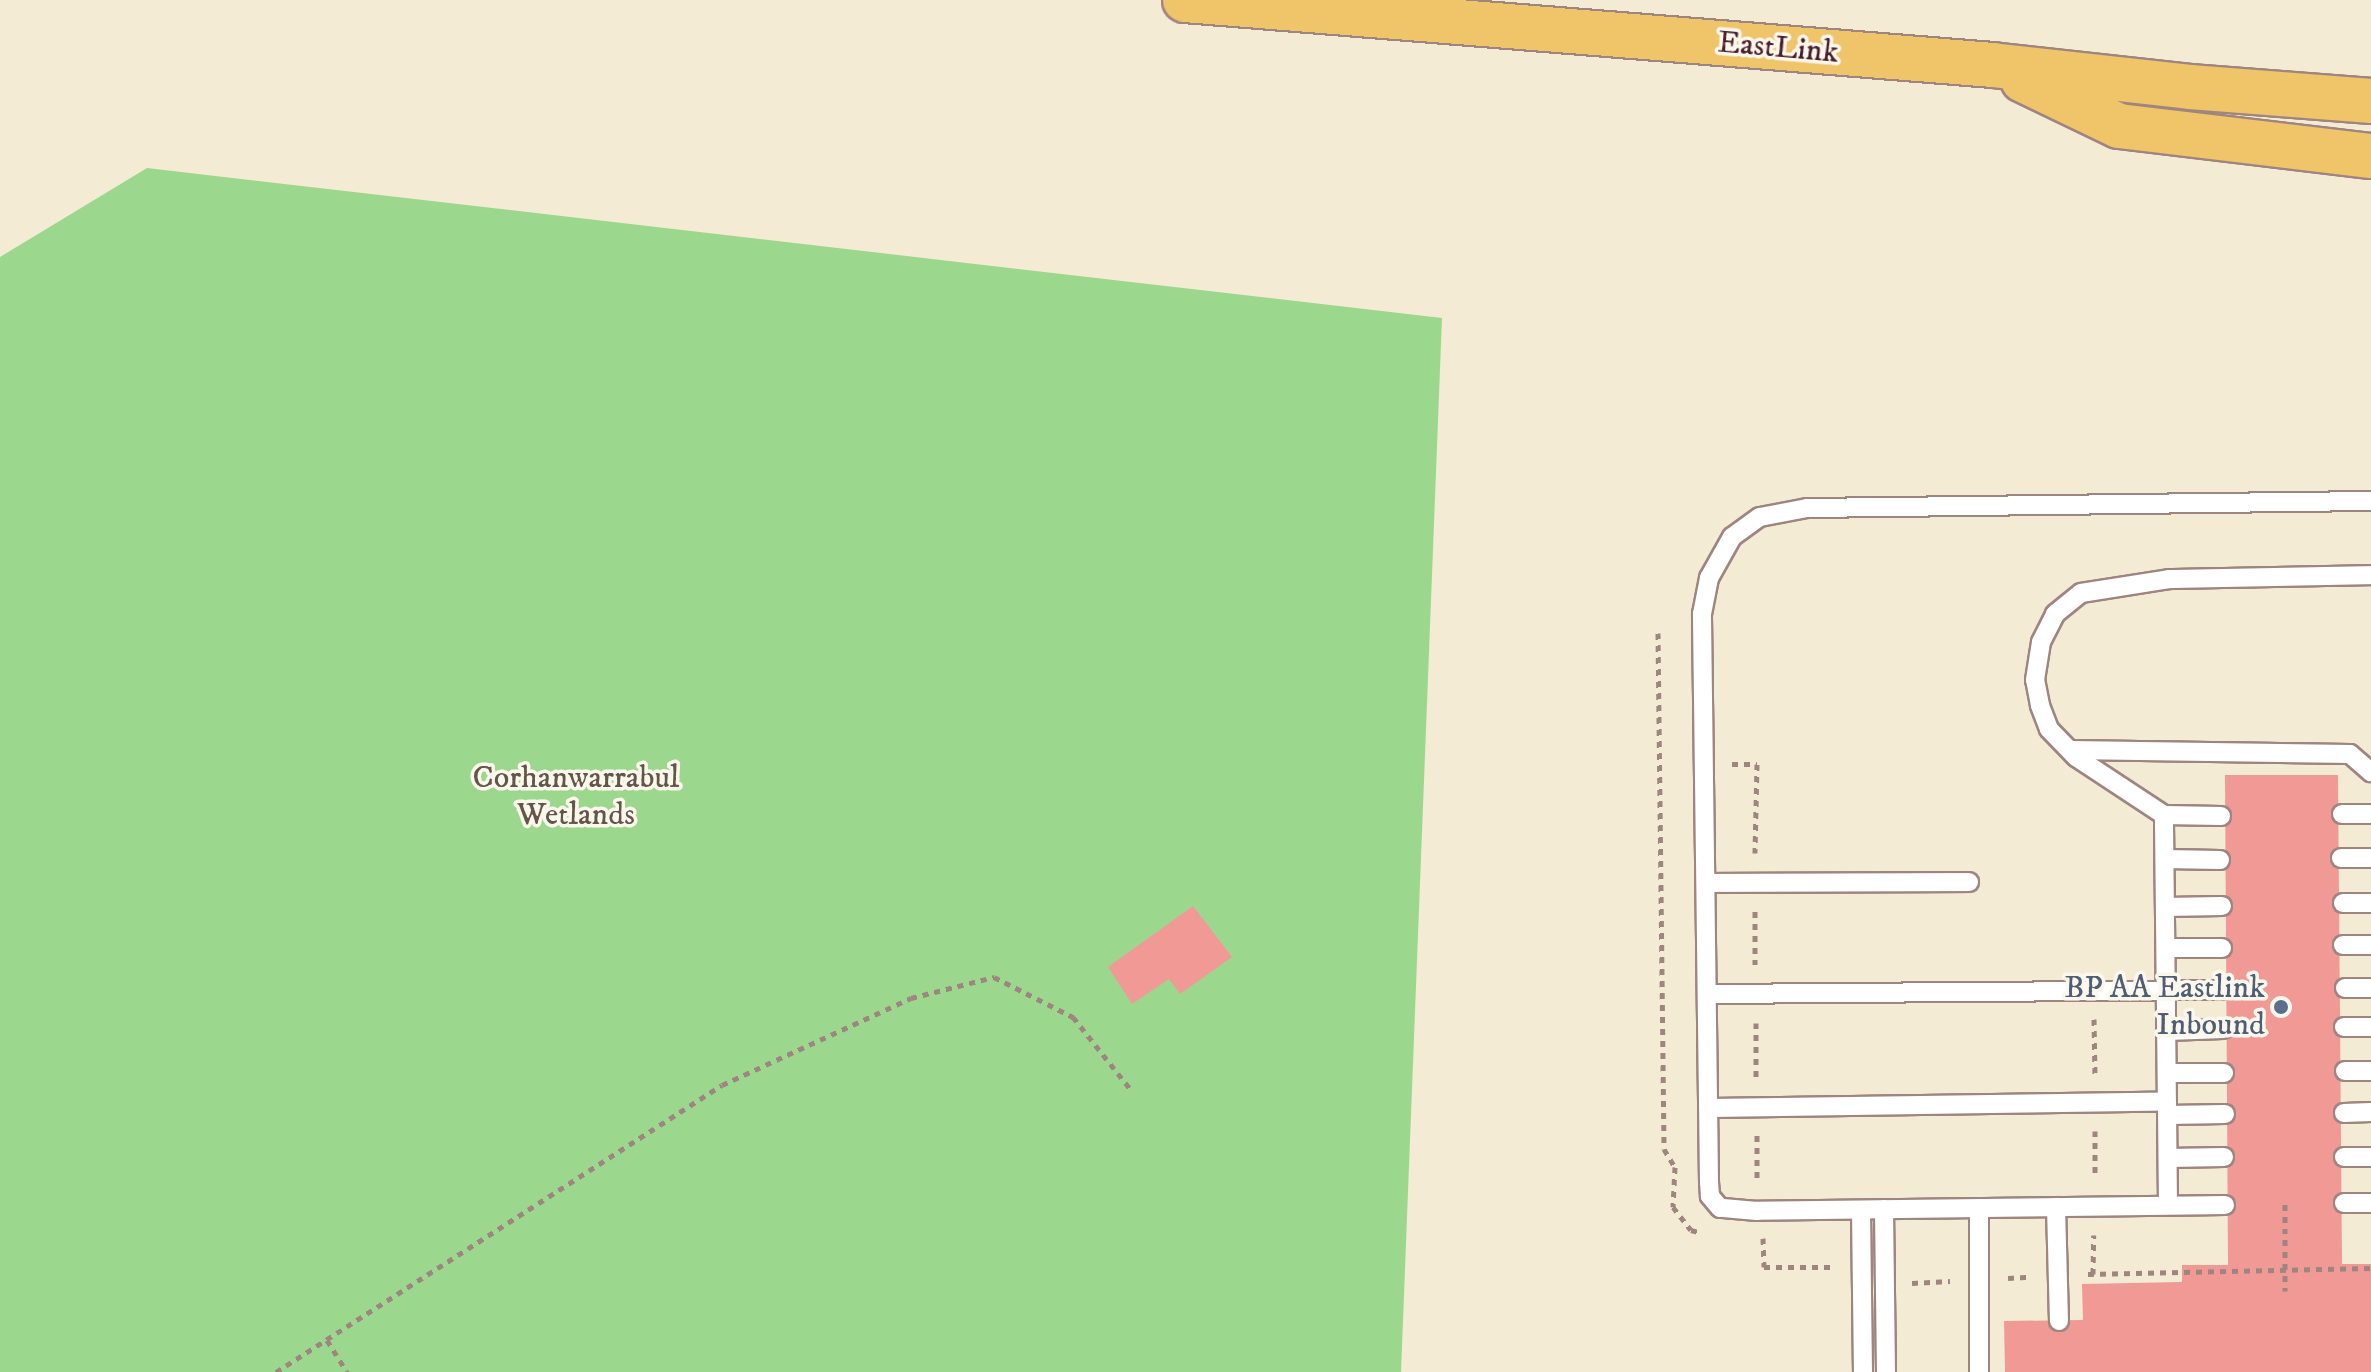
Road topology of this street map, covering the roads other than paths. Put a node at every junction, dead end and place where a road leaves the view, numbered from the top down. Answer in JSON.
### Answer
{"nodes":[{"id":1,"x":1185,"y":0,"type":"edge"},
{"id":2,"x":1992,"y":65,"type":"junction"},
{"id":3,"x":2371,"y":101,"type":"edge"},
{"id":4,"x":2371,"y":156,"type":"edge"},
{"id":5,"x":2371,"y":501,"type":"edge"},
{"id":6,"x":2371,"y":575,"type":"edge"},
{"id":7,"x":2070,"y":750,"type":"junction"},
{"id":8,"x":2371,"y":772,"type":"edge"},
{"id":9,"x":2342,"y":814,"type":"dead end"},
{"id":10,"x":2371,"y":814,"type":"edge"},
{"id":11,"x":2164,"y":815,"type":"junction"},
{"id":12,"x":2221,"y":816,"type":"dead end"},
{"id":13,"x":2341,"y":858,"type":"dead end"},
{"id":14,"x":2371,"y":858,"type":"edge"},
{"id":15,"x":2165,"y":859,"type":"junction"},
{"id":16,"x":2220,"y":860,"type":"dead end"},
{"id":17,"x":1969,"y":882,"type":"dead end"},
{"id":18,"x":1706,"y":883,"type":"junction"},
{"id":19,"x":2343,"y":903,"type":"dead end"},
{"id":20,"x":2371,"y":903,"type":"edge"},
{"id":21,"x":2222,"y":906,"type":"dead end"},
{"id":22,"x":2165,"y":907,"type":"junction"},
{"id":23,"x":2343,"y":945,"type":"dead end"},
{"id":24,"x":2371,"y":945,"type":"edge"},
{"id":25,"x":2167,"y":948,"type":"junction"},
{"id":26,"x":2222,"y":948,"type":"dead end"},
{"id":27,"x":2345,"y":988,"type":"dead end"},
{"id":28,"x":2371,"y":988,"type":"edge"},
{"id":29,"x":2225,"y":990,"type":"dead end"},
{"id":30,"x":2166,"y":991,"type":"junction"},
{"id":31,"x":1709,"y":994,"type":"junction"},
{"id":32,"x":2344,"y":1027,"type":"dead end"},
{"id":33,"x":2371,"y":1027,"type":"edge"},
{"id":34,"x":2223,"y":1029,"type":"dead end"},
{"id":35,"x":2167,"y":1031,"type":"junction"},
{"id":36,"x":2345,"y":1071,"type":"dead end"},
{"id":37,"x":2371,"y":1071,"type":"edge"},
{"id":38,"x":2167,"y":1073,"type":"junction"},
{"id":39,"x":2224,"y":1073,"type":"dead end"},
{"id":40,"x":1710,"y":1108,"type":"junction"},
{"id":41,"x":2168,"y":1108,"type":"junction"},
{"id":42,"x":2371,"y":1112,"type":"edge"},
{"id":43,"x":2344,"y":1113,"type":"dead end"},
{"id":44,"x":2225,"y":1114,"type":"dead end"},
{"id":45,"x":2224,"y":1157,"type":"dead end"},
{"id":46,"x":2344,"y":1157,"type":"dead end"},
{"id":47,"x":2371,"y":1157,"type":"edge"},
{"id":48,"x":2168,"y":1158,"type":"junction"},
{"id":49,"x":2344,"y":1203,"type":"dead end"},
{"id":50,"x":2371,"y":1203,"type":"edge"},
{"id":51,"x":2168,"y":1205,"type":"junction"},
{"id":52,"x":2225,"y":1205,"type":"dead end"},
{"id":53,"x":2056,"y":1207,"type":"junction"},
{"id":54,"x":1979,"y":1208,"type":"junction"},
{"id":55,"x":1884,"y":1209,"type":"junction"},
{"id":56,"x":1861,"y":1210,"type":"junction"},
{"id":57,"x":2059,"y":1321,"type":"dead end"},
{"id":58,"x":1863,"y":1372,"type":"edge"},
{"id":59,"x":1886,"y":1372,"type":"edge"},
{"id":60,"x":1979,"y":1372,"type":"edge"}],
"edges":[{"from":1,"to":2,"type":"highway","name":"EastLink"},
{"from":2,"to":3,"type":"highway","name":"EastLink"},
{"from":2,"to":4,"type":"highway"},
{"from":5,"to":18,"type":"lane"},
{"from":6,"to":7,"type":"lane"},
{"from":7,"to":8,"type":"lane"},
{"from":7,"to":11,"type":"lane"},
{"from":9,"to":10,"type":"lane"},
{"from":11,"to":12,"type":"lane"},
{"from":11,"to":15,"type":"lane"},
{"from":13,"to":14,"type":"lane"},
{"from":15,"to":16,"type":"lane"},
{"from":15,"to":22,"type":"lane"},
{"from":17,"to":18,"type":"lane"},
{"from":18,"to":31,"type":"lane"},
{"from":19,"to":20,"type":"lane"},
{"from":21,"to":22,"type":"lane"},
{"from":22,"to":25,"type":"lane"},
{"from":23,"to":24,"type":"lane"},
{"from":25,"to":26,"type":"lane"},
{"from":25,"to":30,"type":"lane"},
{"from":27,"to":28,"type":"lane"},
{"from":29,"to":30,"type":"lane"},
{"from":30,"to":31,"type":"lane"},
{"from":30,"to":35,"type":"lane"},
{"from":31,"to":40,"type":"lane"},
{"from":32,"to":33,"type":"lane"},
{"from":34,"to":35,"type":"lane"},
{"from":35,"to":38,"type":"lane"},
{"from":36,"to":37,"type":"lane"},
{"from":38,"to":39,"type":"lane"},
{"from":38,"to":41,"type":"lane"},
{"from":40,"to":41,"type":"lane"},
{"from":40,"to":56,"type":"lane"},
{"from":41,"to":44,"type":"lane"},
{"from":41,"to":48,"type":"lane"},
{"from":42,"to":43,"type":"lane"},
{"from":45,"to":48,"type":"lane"},
{"from":46,"to":47,"type":"lane"},
{"from":48,"to":51,"type":"lane"},
{"from":49,"to":50,"type":"lane"},
{"from":51,"to":52,"type":"lane"},
{"from":51,"to":53,"type":"lane"},
{"from":53,"to":54,"type":"lane"},
{"from":53,"to":57,"type":"lane"},
{"from":54,"to":55,"type":"lane"},
{"from":54,"to":60,"type":"lane"},
{"from":55,"to":56,"type":"lane"},
{"from":55,"to":59,"type":"lane"},
{"from":56,"to":58,"type":"lane"}]}
